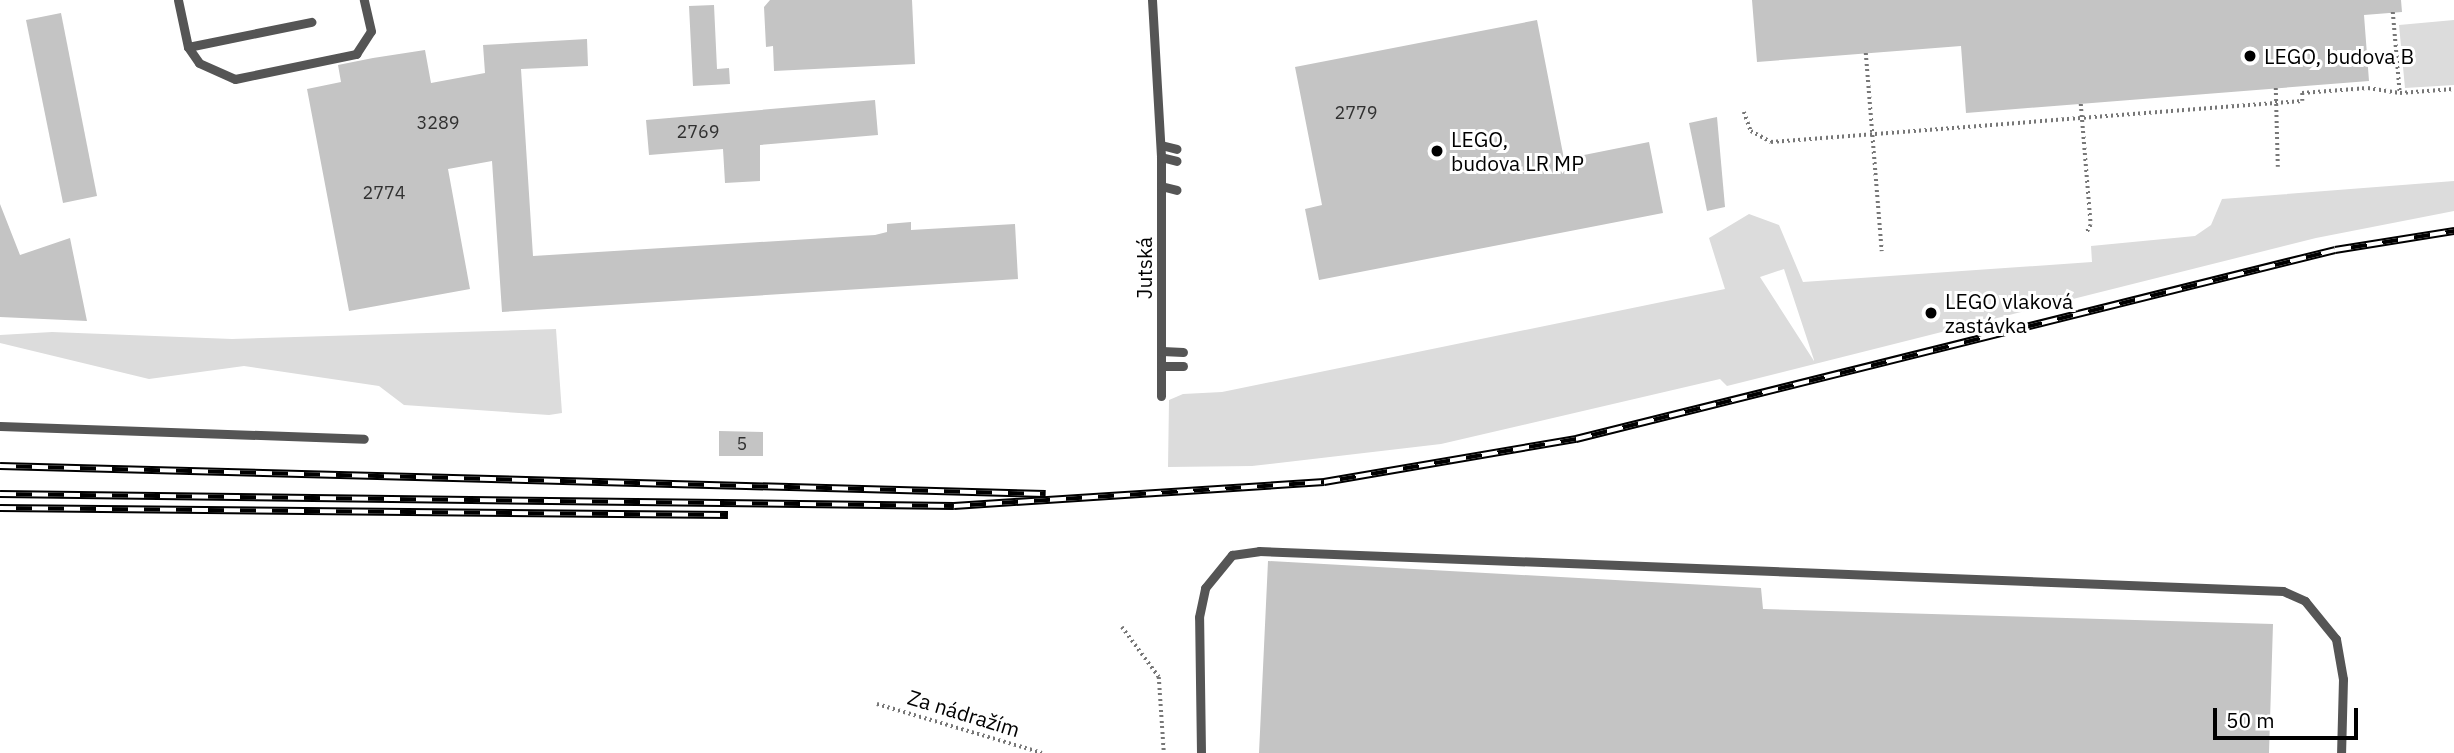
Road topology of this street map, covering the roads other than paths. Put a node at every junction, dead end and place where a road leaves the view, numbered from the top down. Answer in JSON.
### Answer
{"nodes":[{"id":1,"x":178,"y":0,"type":"edge"},
{"id":2,"x":364,"y":0,"type":"edge"},
{"id":3,"x":1152,"y":0,"type":"edge"},
{"id":4,"x":311,"y":22,"type":"dead end"},
{"id":5,"x":188,"y":47,"type":"junction"},
{"id":6,"x":1161,"y":145,"type":"junction"},
{"id":7,"x":1177,"y":149,"type":"dead end"},
{"id":8,"x":1161,"y":157,"type":"junction"},
{"id":9,"x":1177,"y":161,"type":"dead end"},
{"id":10,"x":1161,"y":186,"type":"junction"},
{"id":11,"x":1177,"y":190,"type":"dead end"},
{"id":12,"x":1162,"y":351,"type":"junction"},
{"id":13,"x":1183,"y":352,"type":"dead end"},
{"id":14,"x":1161,"y":366,"type":"junction"},
{"id":15,"x":1183,"y":366,"type":"dead end"},
{"id":16,"x":1160,"y":396,"type":"dead end"},
{"id":17,"x":0,"y":426,"type":"edge"},
{"id":18,"x":364,"y":439,"type":"dead end"},
{"id":19,"x":1200,"y":753,"type":"edge"},
{"id":20,"x":2341,"y":753,"type":"edge"}],
"edges":[{"from":1,"to":5,"type":"lane"},
{"from":2,"to":5,"type":"lane"},
{"from":3,"to":6,"type":"lane","name":"Jutská"},
{"from":4,"to":5,"type":"lane"},
{"from":6,"to":7,"type":"lane"},
{"from":6,"to":8,"type":"lane","name":"Jutská"},
{"from":8,"to":9,"type":"lane"},
{"from":8,"to":10,"type":"lane","name":"Jutská"},
{"from":10,"to":11,"type":"lane"},
{"from":10,"to":12,"type":"lane","name":"Jutská"},
{"from":12,"to":13,"type":"lane"},
{"from":12,"to":14,"type":"lane","name":"Jutská"},
{"from":14,"to":15,"type":"lane"},
{"from":14,"to":16,"type":"lane","name":"Jutská"},
{"from":17,"to":18,"type":"lane"},
{"from":19,"to":20,"type":"lane"}]}
